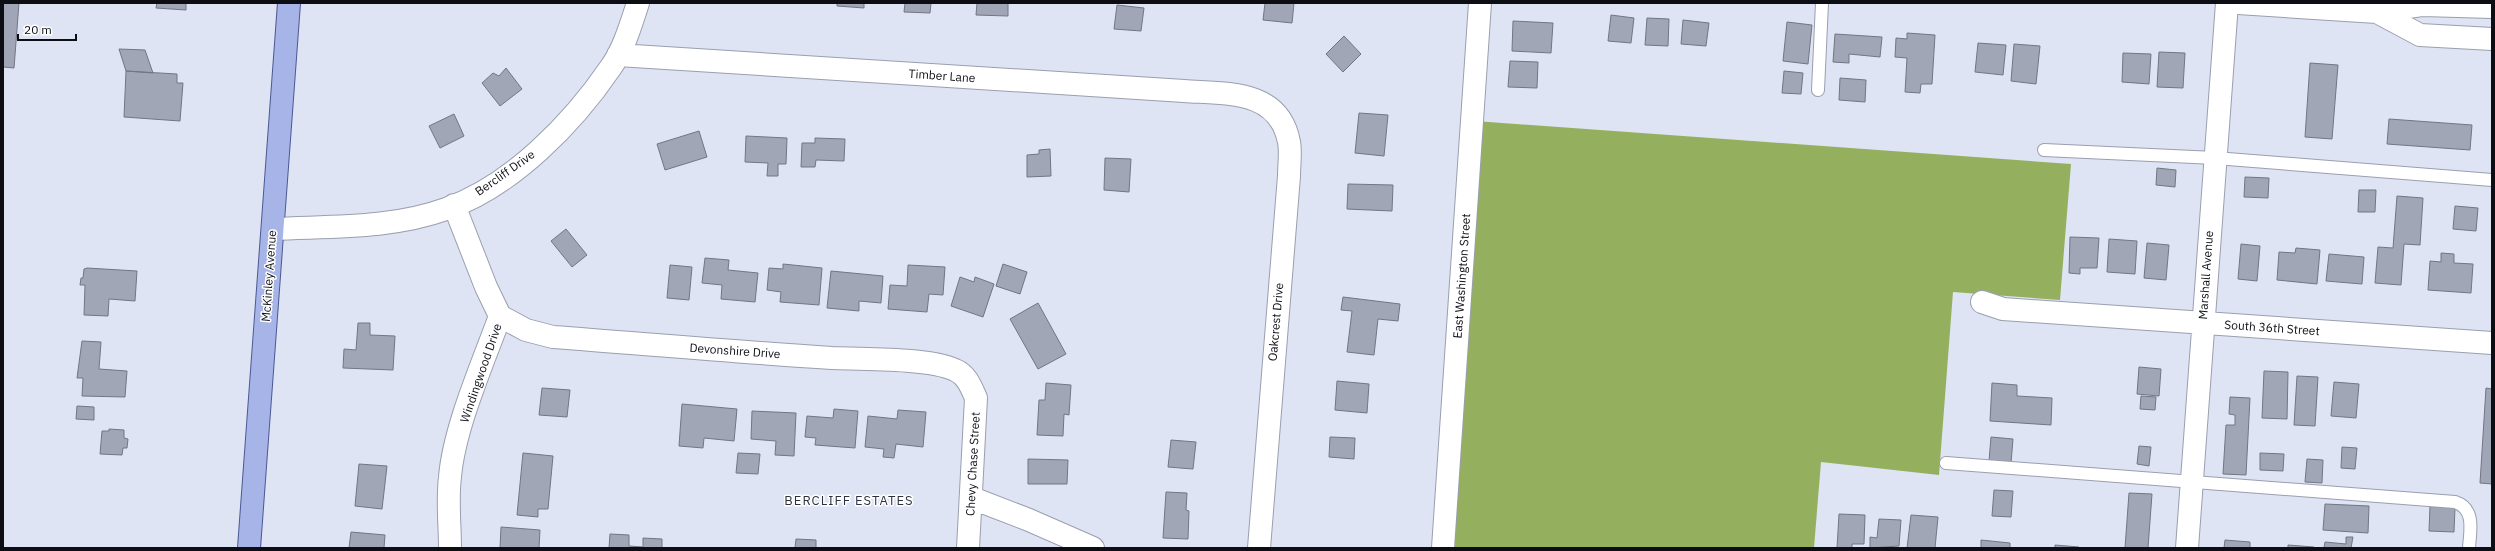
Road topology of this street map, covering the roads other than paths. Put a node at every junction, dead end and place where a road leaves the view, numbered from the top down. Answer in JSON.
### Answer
{"nodes":[{"id":1,"x":289,"y":3,"type":"edge"},
{"id":2,"x":638,"y":3,"type":"edge"},
{"id":3,"x":1480,"y":3,"type":"edge"},
{"id":4,"x":1822,"y":3,"type":"edge"},
{"id":5,"x":2227,"y":3,"type":"edge"},
{"id":6,"x":2238,"y":3,"type":"edge"},
{"id":7,"x":2490,"y":6,"type":"edge"},
{"id":8,"x":2377,"y":8,"type":"edge"},
{"id":9,"x":2492,"y":39,"type":"edge"},
{"id":10,"x":618,"y":55,"type":"junction"},
{"id":11,"x":1818,"y":90,"type":"dead end"},
{"id":12,"x":1266,"y":103,"type":"joint"},
{"id":13,"x":2044,"y":150,"type":"dead end"},
{"id":14,"x":2215,"y":158,"type":"junction"},
{"id":15,"x":2492,"y":180,"type":"edge"},
{"id":16,"x":454,"y":205,"type":"junction"},
{"id":17,"x":273,"y":229,"type":"junction"},
{"id":18,"x":1982,"y":302,"type":"dead end"},
{"id":19,"x":500,"y":316,"type":"junction"},
{"id":20,"x":2202,"y":323,"type":"junction"},
{"id":21,"x":2492,"y":343,"type":"edge"},
{"id":22,"x":969,"y":381,"type":"joint"},
{"id":23,"x":1946,"y":463,"type":"dead end"},
{"id":24,"x":2192,"y":483,"type":"junction"},
{"id":25,"x":972,"y":498,"type":"junction"},
{"id":26,"x":249,"y":548,"type":"edge"},
{"id":27,"x":450,"y":548,"type":"edge"},
{"id":28,"x":968,"y":548,"type":"edge"},
{"id":29,"x":1093,"y":548,"type":"edge"},
{"id":30,"x":1259,"y":548,"type":"edge"},
{"id":31,"x":1443,"y":548,"type":"edge"},
{"id":32,"x":2187,"y":548,"type":"edge"},
{"id":33,"x":2469,"y":548,"type":"edge"}],
"edges":[{"from":1,"to":17,"type":"main road","name":"McKinley Avenue"},
{"from":2,"to":10,"type":"street","name":"Bercliff Drive"},
{"from":3,"to":31,"type":"street","name":"East Washington Street"},
{"from":4,"to":11,"type":"lane"},
{"from":5,"to":14,"type":"street","name":"Marshall Avenue"},
{"from":6,"to":8,"type":"street"},
{"from":7,"to":8,"type":"street"},
{"from":8,"to":9,"type":"street"},
{"from":10,"to":12,"type":"street","name":"Timber Lane"},
{"from":10,"to":16,"type":"street","name":"Bercliff Drive"},
{"from":12,"to":30,"type":"street","name":"Oakcrest Drive"},
{"from":13,"to":14,"type":"lane"},
{"from":14,"to":15,"type":"lane"},
{"from":14,"to":20,"type":"street","name":"Marshall Avenue"},
{"from":16,"to":17,"type":"street","name":"Bercliff Drive"},
{"from":16,"to":19,"type":"street","name":"Windingwood Drive"},
{"from":17,"to":26,"type":"main road","name":"McKinley Avenue"},
{"from":18,"to":20,"type":"street","name":"South 36th Street"},
{"from":19,"to":22,"type":"street","name":"Devonshire Drive"},
{"from":19,"to":27,"type":"street","name":"Windingwood Drive"},
{"from":20,"to":21,"type":"street","name":"South 36th Street"},
{"from":20,"to":24,"type":"street","name":"Marshall Avenue"},
{"from":22,"to":25,"type":"street","name":"Chevy Chase Street"},
{"from":23,"to":24,"type":"lane"},
{"from":24,"to":32,"type":"street","name":"Marshall Avenue"},
{"from":24,"to":33,"type":"lane"},
{"from":25,"to":28,"type":"street","name":"Chevy Chase Street"},
{"from":25,"to":29,"type":"street"}]}
